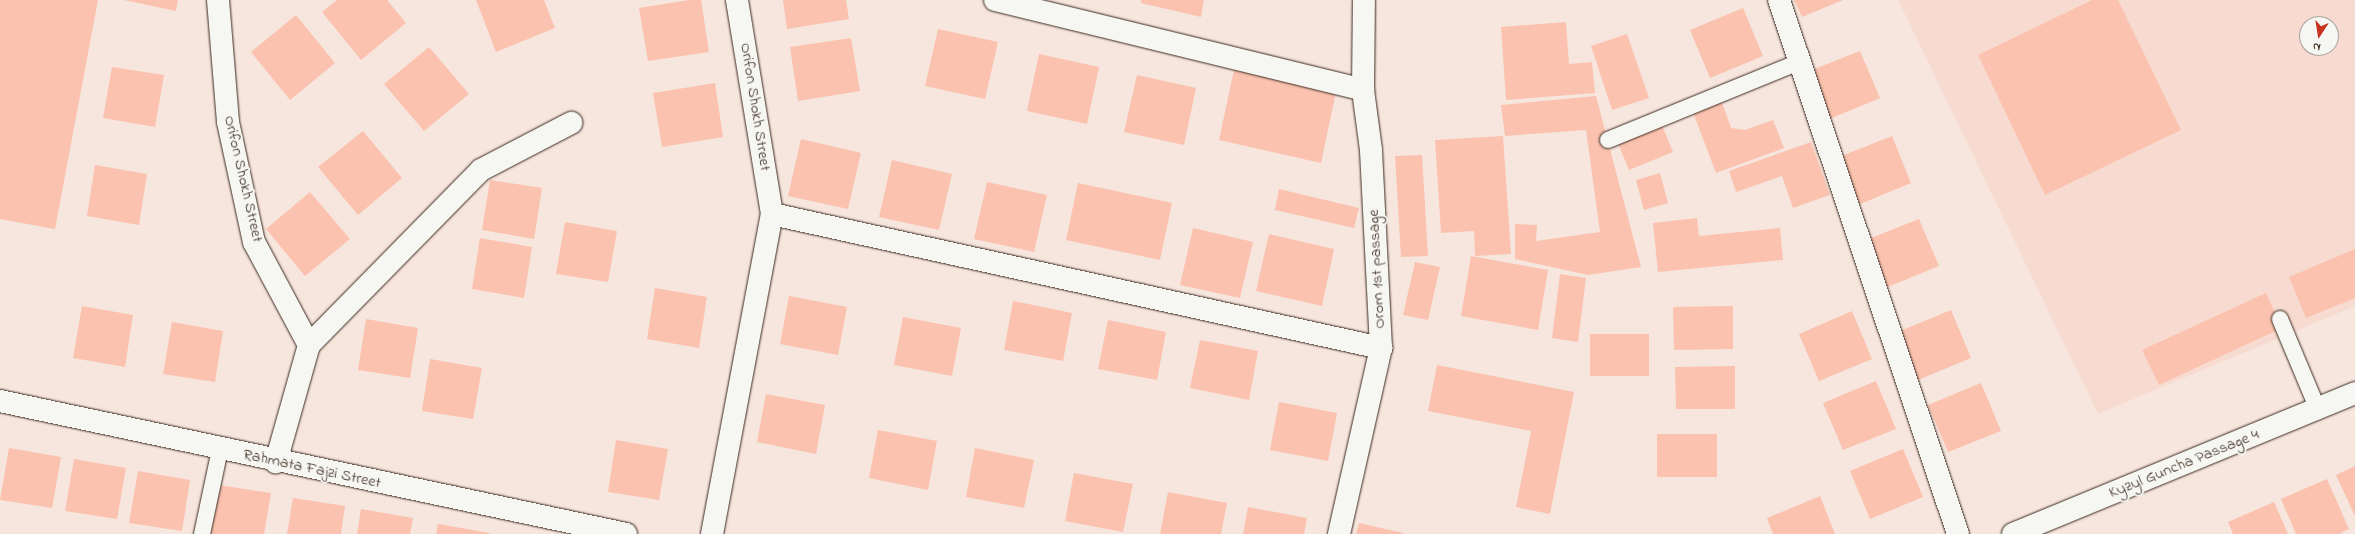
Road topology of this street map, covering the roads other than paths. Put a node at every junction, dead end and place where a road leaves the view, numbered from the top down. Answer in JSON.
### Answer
{"nodes":[{"id":1,"x":218,"y":0,"type":"edge"},
{"id":2,"x":737,"y":0,"type":"edge"},
{"id":3,"x":995,"y":0,"type":"edge"},
{"id":4,"x":1364,"y":0,"type":"edge"},
{"id":5,"x":1779,"y":0,"type":"edge"},
{"id":6,"x":1799,"y":62,"type":"junction"},
{"id":7,"x":1363,"y":90,"type":"junction"},
{"id":8,"x":571,"y":123,"type":"dead end"},
{"id":9,"x":1608,"y":140,"type":"dead end"},
{"id":10,"x":772,"y":214,"type":"junction"},
{"id":11,"x":2280,"y":319,"type":"dead end"},
{"id":12,"x":309,"y":345,"type":"junction"},
{"id":13,"x":1381,"y":348,"type":"junction"},
{"id":14,"x":2355,"y":393,"type":"edge"},
{"id":15,"x":0,"y":401,"type":"edge"},
{"id":16,"x":2318,"y":410,"type":"junction"},
{"id":17,"x":220,"y":450,"type":"junction"},
{"id":18,"x":276,"y":462,"type":"junction"},
{"id":19,"x":202,"y":534,"type":"edge"},
{"id":20,"x":626,"y":534,"type":"edge"},
{"id":21,"x":712,"y":534,"type":"edge"},
{"id":22,"x":1339,"y":534,"type":"edge"},
{"id":23,"x":1958,"y":534,"type":"edge"},
{"id":24,"x":2013,"y":534,"type":"edge"}],
"edges":[{"from":1,"to":12,"type":"street","name":"Orifon Shokh Street"},
{"from":2,"to":10,"type":"street","name":"Orifon Shokh Street"},
{"from":3,"to":7,"type":"street"},
{"from":4,"to":7,"type":"street","name":"Orom 1st passage"},
{"from":5,"to":6,"type":"street"},
{"from":6,"to":9,"type":"lane"},
{"from":6,"to":23,"type":"street"},
{"from":7,"to":13,"type":"street","name":"Orom 1st passage"},
{"from":8,"to":12,"type":"street"},
{"from":10,"to":13,"type":"street"},
{"from":10,"to":21,"type":"street","name":"Orifon Shokh Street"},
{"from":11,"to":16,"type":"lane"},
{"from":12,"to":18,"type":"street"},
{"from":13,"to":22,"type":"street","name":"Orom 1st passage"},
{"from":14,"to":16,"type":"street","name":"Kyzyl Guncha Passage 4"},
{"from":15,"to":17,"type":"street","name":"Rahmata Fajzi Street"},
{"from":16,"to":24,"type":"street","name":"Kyzyl Guncha Passage 4"},
{"from":17,"to":18,"type":"street","name":"Rahmata Fajzi Street"},
{"from":17,"to":19,"type":"lane"},
{"from":18,"to":20,"type":"street","name":"Rahmata Fajzi Street"}]}
